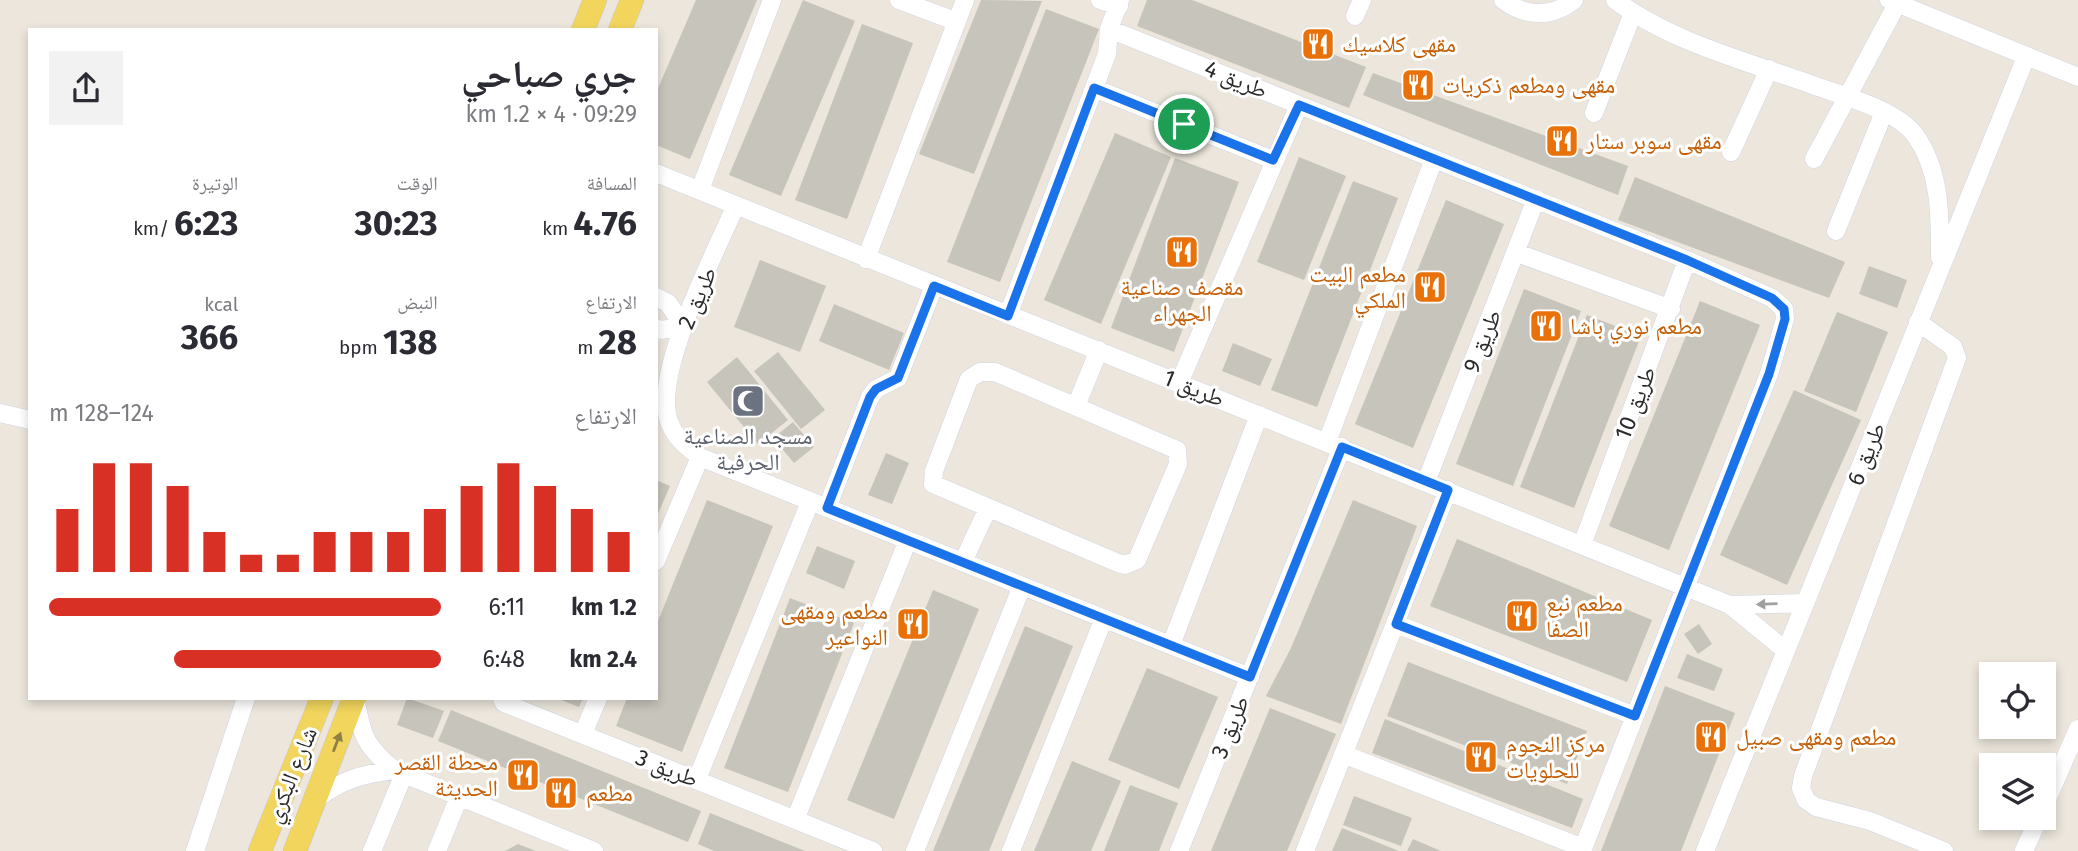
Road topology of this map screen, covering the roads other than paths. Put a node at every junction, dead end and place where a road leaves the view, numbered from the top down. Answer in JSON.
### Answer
{"nodes":[{"id":1,"x":595,"y":0,"type":"edge"},
{"id":2,"x":632,"y":0,"type":"edge"},
{"id":3,"x":772,"y":0,"type":"edge"},
{"id":4,"x":899,"y":0,"type":"edge"},
{"id":5,"x":965,"y":0,"type":"edge"},
{"id":6,"x":1100,"y":0,"type":"edge"},
{"id":7,"x":1503,"y":0,"type":"edge"},
{"id":8,"x":1574,"y":0,"type":"edge"},
{"id":9,"x":1615,"y":0,"type":"edge"},
{"id":10,"x":1893,"y":2,"type":"edge"},
{"id":11,"x":1119,"y":3,"type":"edge"},
{"id":12,"x":1633,"y":13,"type":"junction"},
{"id":13,"x":955,"y":20,"type":"junction"},
{"id":14,"x":584,"y":28,"type":"edge"},
{"id":15,"x":621,"y":28,"type":"edge"},
{"id":16,"x":1109,"y":29,"type":"junction"},
{"id":17,"x":2026,"y":57,"type":"junction"},
{"id":18,"x":1769,"y":69,"type":"junction"},
{"id":19,"x":2078,"y":78,"type":"edge"},
{"id":20,"x":1094,"y":88,"type":"junction"},
{"id":21,"x":1845,"y":97,"type":"junction"},
{"id":22,"x":1299,"y":105,"type":"junction"},
{"id":23,"x":1884,"y":112,"type":"junction"},
{"id":24,"x":1594,"y":113,"type":"dead end"},
{"id":25,"x":1731,"y":152,"type":"dead end"},
{"id":26,"x":1434,"y":159,"type":"junction"},
{"id":27,"x":1814,"y":159,"type":"dead end"},
{"id":28,"x":1273,"y":160,"type":"junction"},
{"id":29,"x":658,"y":174,"type":"edge"},
{"id":30,"x":700,"y":190,"type":"junction"},
{"id":31,"x":1536,"y":199,"type":"junction"},
{"id":32,"x":735,"y":206,"type":"junction"},
{"id":33,"x":1836,"y":231,"type":"dead end"},
{"id":34,"x":1517,"y":253,"type":"junction"},
{"id":35,"x":866,"y":259,"type":"junction"},
{"id":36,"x":1687,"y":260,"type":"junction"},
{"id":37,"x":1940,"y":269,"type":"junction"},
{"id":38,"x":934,"y":286,"type":"junction"},
{"id":39,"x":658,"y":298,"type":"edge"},
{"id":40,"x":1671,"y":309,"type":"junction"},
{"id":41,"x":1008,"y":316,"type":"junction"},
{"id":42,"x":1918,"y":322,"type":"junction"},
{"id":43,"x":684,"y":326,"type":"junction"},
{"id":44,"x":658,"y":329,"type":"edge"},
{"id":45,"x":1099,"y":350,"type":"junction"},
{"id":46,"x":1180,"y":382,"type":"junction"},
{"id":47,"x":1076,"y":406,"type":"junction"},
{"id":48,"x":0,"y":413,"type":"edge"},
{"id":49,"x":1259,"y":415,"type":"junction"},
{"id":50,"x":28,"y":420,"type":"edge"},
{"id":51,"x":662,"y":420,"type":"edge"},
{"id":52,"x":1335,"y":444,"type":"junction"},
{"id":53,"x":700,"y":457,"type":"junction"},
{"id":54,"x":1426,"y":482,"type":"junction"},
{"id":55,"x":1448,"y":490,"type":"junction"},
{"id":56,"x":819,"y":505,"type":"junction"},
{"id":57,"x":988,"y":509,"type":"junction"},
{"id":58,"x":908,"y":540,"type":"junction"},
{"id":59,"x":1582,"y":545,"type":"junction"},
{"id":60,"x":658,"y":556,"type":"edge"},
{"id":61,"x":963,"y":562,"type":"junction"},
{"id":62,"x":1022,"y":586,"type":"junction"},
{"id":63,"x":1686,"y":587,"type":"junction"},
{"id":64,"x":1804,"y":603,"type":"junction"},
{"id":65,"x":1730,"y":605,"type":"junction"},
{"id":66,"x":1104,"y":618,"type":"junction"},
{"id":67,"x":1396,"y":624,"type":"junction"},
{"id":68,"x":1171,"y":645,"type":"junction"},
{"id":69,"x":1785,"y":650,"type":"junction"},
{"id":70,"x":1250,"y":677,"type":"junction"},
{"id":71,"x":245,"y":700,"type":"edge"},
{"id":72,"x":321,"y":700,"type":"edge"},
{"id":73,"x":353,"y":700,"type":"edge"},
{"id":74,"x":354,"y":700,"type":"edge"},
{"id":75,"x":503,"y":700,"type":"edge"},
{"id":76,"x":597,"y":700,"type":"edge"},
{"id":77,"x":1635,"y":716,"type":"junction"},
{"id":78,"x":2078,"y":729,"type":"edge"},
{"id":79,"x":583,"y":734,"type":"junction"},
{"id":80,"x":1343,"y":754,"type":"junction"},
{"id":81,"x":399,"y":772,"type":"junction"},
{"id":82,"x":697,"y":779,"type":"junction"},
{"id":83,"x":2056,"y":779,"type":"edge"},
{"id":84,"x":459,"y":797,"type":"junction"},
{"id":85,"x":316,"y":799,"type":"junction"},
{"id":86,"x":795,"y":820,"type":"junction"},
{"id":87,"x":2033,"y":830,"type":"edge"},
{"id":88,"x":1583,"y":849,"type":"edge"},
{"id":89,"x":195,"y":851,"type":"edge"},
{"id":90,"x":260,"y":851,"type":"edge"},
{"id":91,"x":295,"y":851,"type":"edge"},
{"id":92,"x":372,"y":851,"type":"edge"},
{"id":93,"x":437,"y":851,"type":"edge"},
{"id":94,"x":594,"y":851,"type":"edge"},
{"id":95,"x":873,"y":851,"type":"edge"},
{"id":96,"x":915,"y":851,"type":"edge"},
{"id":97,"x":1011,"y":851,"type":"edge"},
{"id":98,"x":1179,"y":851,"type":"edge"},
{"id":99,"x":1305,"y":851,"type":"edge"},
{"id":100,"x":1705,"y":851,"type":"edge"},
{"id":101,"x":1944,"y":851,"type":"edge"},
{"id":102,"x":2024,"y":851,"type":"edge"}],
"edges":[{"from":1,"to":14,"type":"main road"},
{"from":2,"to":15,"type":"main road"},
{"from":3,"to":30,"type":"street"},
{"from":4,"to":13,"type":"street"},
{"from":5,"to":13,"type":"street"},
{"from":6,"to":11,"type":"street"},
{"from":7,"to":8,"type":"street"},
{"from":9,"to":12,"type":"street"},
{"from":10,"to":17,"type":"street"},
{"from":10,"to":21,"type":"street"},
{"from":11,"to":16,"type":"street"},
{"from":12,"to":18,"type":"street"},
{"from":12,"to":24,"type":"street"},
{"from":13,"to":35,"type":"street"},
{"from":16,"to":20,"type":"street"},
{"from":16,"to":22,"type":"street","name":"طريق 4"},
{"from":17,"to":19,"type":"street"},
{"from":17,"to":37,"type":"street","name":"طريق 6"},
{"from":18,"to":21,"type":"street"},
{"from":18,"to":25,"type":"street"},
{"from":20,"to":28,"type":"street"},
{"from":20,"to":41,"type":"street"},
{"from":21,"to":23,"type":"street"},
{"from":21,"to":27,"type":"street"},
{"from":22,"to":26,"type":"street","name":"طريق 4"},
{"from":22,"to":28,"type":"street"},
{"from":23,"to":33,"type":"street"},
{"from":23,"to":37,"type":"street"},
{"from":26,"to":31,"type":"street","name":"طريق 4"},
{"from":26,"to":52,"type":"street","name":"طريق 3"},
{"from":28,"to":46,"type":"street"},
{"from":29,"to":30,"type":"street","name":"طريق 1"},
{"from":30,"to":32,"type":"street","name":"طريق 1"},
{"from":31,"to":34,"type":"street","name":"طريق 9"},
{"from":31,"to":36,"type":"street","name":"طريق 4"},
{"from":32,"to":35,"type":"street","name":"طريق 1"},
{"from":32,"to":43,"type":"street","name":"طريق 2"},
{"from":34,"to":40,"type":"street"},
{"from":34,"to":54,"type":"street","name":"طريق 9"},
{"from":35,"to":38,"type":"street","name":"طريق 1"},
{"from":36,"to":40,"type":"street","name":"طريق 10"},
{"from":36,"to":63,"type":"street","name":"طريق 4"},
{"from":37,"to":42,"type":"street","name":"طريق 6"},
{"from":38,"to":41,"type":"street","name":"طريق 1"},
{"from":38,"to":56,"type":"street"},
{"from":39,"to":43,"type":"street"},
{"from":40,"to":59,"type":"street","name":"طريق 10"},
{"from":41,"to":45,"type":"street","name":"طريق 1"},
{"from":42,"to":64,"type":"street","name":"طريق 6"},
{"from":42,"to":101,"type":"street"},
{"from":43,"to":44,"type":"street"},
{"from":43,"to":51,"type":"street","name":"طريق 2"},
{"from":45,"to":46,"type":"street","name":"طريق 1"},
{"from":45,"to":47,"type":"street"},
{"from":46,"to":49,"type":"street","name":"طريق 1"},
{"from":47,"to":57,"type":"street"},
{"from":47,"to":57,"type":"street"},
{"from":48,"to":50,"type":"street"},
{"from":49,"to":52,"type":"street","name":"طريق 1"},
{"from":49,"to":68,"type":"street"},
{"from":51,"to":53,"type":"street","name":"طريق 2"},
{"from":52,"to":54,"type":"street","name":"طريق 1"},
{"from":52,"to":70,"type":"street","name":"طريق 3"},
{"from":53,"to":56,"type":"street","name":"طريق 2"},
{"from":53,"to":60,"type":"street"},
{"from":54,"to":55,"type":"street","name":"طريق 1"},
{"from":55,"to":59,"type":"street","name":"طريق 1"},
{"from":55,"to":67,"type":"street"},
{"from":56,"to":58,"type":"street","name":"طريق 2"},
{"from":56,"to":82,"type":"street"},
{"from":57,"to":61,"type":"street"},
{"from":58,"to":61,"type":"street","name":"طريق 2"},
{"from":58,"to":86,"type":"street"},
{"from":59,"to":63,"type":"street","name":"طريق 1"},
{"from":61,"to":62,"type":"street","name":"طريق 2"},
{"from":62,"to":66,"type":"street","name":"طريق 2"},
{"from":62,"to":96,"type":"street"},
{"from":63,"to":65,"type":"street","name":"طريق 1"},
{"from":63,"to":77,"type":"street"},
{"from":64,"to":65,"type":"street","name":"طريق 1","one_way":true},
{"from":64,"to":69,"type":"street","name":"طريق 6"},
{"from":65,"to":69,"type":"street","name":"طريق 1"},
{"from":66,"to":68,"type":"street","name":"طريق 2"},
{"from":66,"to":97,"type":"street"},
{"from":67,"to":77,"type":"street"},
{"from":67,"to":80,"type":"street"},
{"from":68,"to":70,"type":"street","name":"طريق 2"},
{"from":69,"to":100,"type":"street","name":"طريق 6"},
{"from":70,"to":98,"type":"street","name":"طريق 3"},
{"from":71,"to":89,"type":"street"},
{"from":72,"to":90,"type":"main road","name":"شارع البكري"},
{"from":85,"to":73,"type":"main road","name":"شارع البكري","one_way":true},
{"from":74,"to":81,"type":"street"},
{"from":75,"to":79,"type":"street","name":"طريق 3"},
{"from":76,"to":79,"type":"street"},
{"from":77,"to":88,"type":"street"},
{"from":78,"to":83,"type":"street"},
{"from":79,"to":82,"type":"street","name":"طريق 3"},
{"from":80,"to":88,"type":"street"},
{"from":80,"to":99,"type":"street"},
{"from":81,"to":84,"type":"street"},
{"from":81,"to":85,"type":"street"},
{"from":81,"to":92,"type":"street"},
{"from":82,"to":86,"type":"street","name":"طريق 3"},
{"from":84,"to":93,"type":"street"},
{"from":84,"to":94,"type":"street"},
{"from":85,"to":91,"type":"main road","name":"شارع البكري"},
{"from":86,"to":95,"type":"street","name":"طريق 3"},
{"from":87,"to":102,"type":"street"}]}
